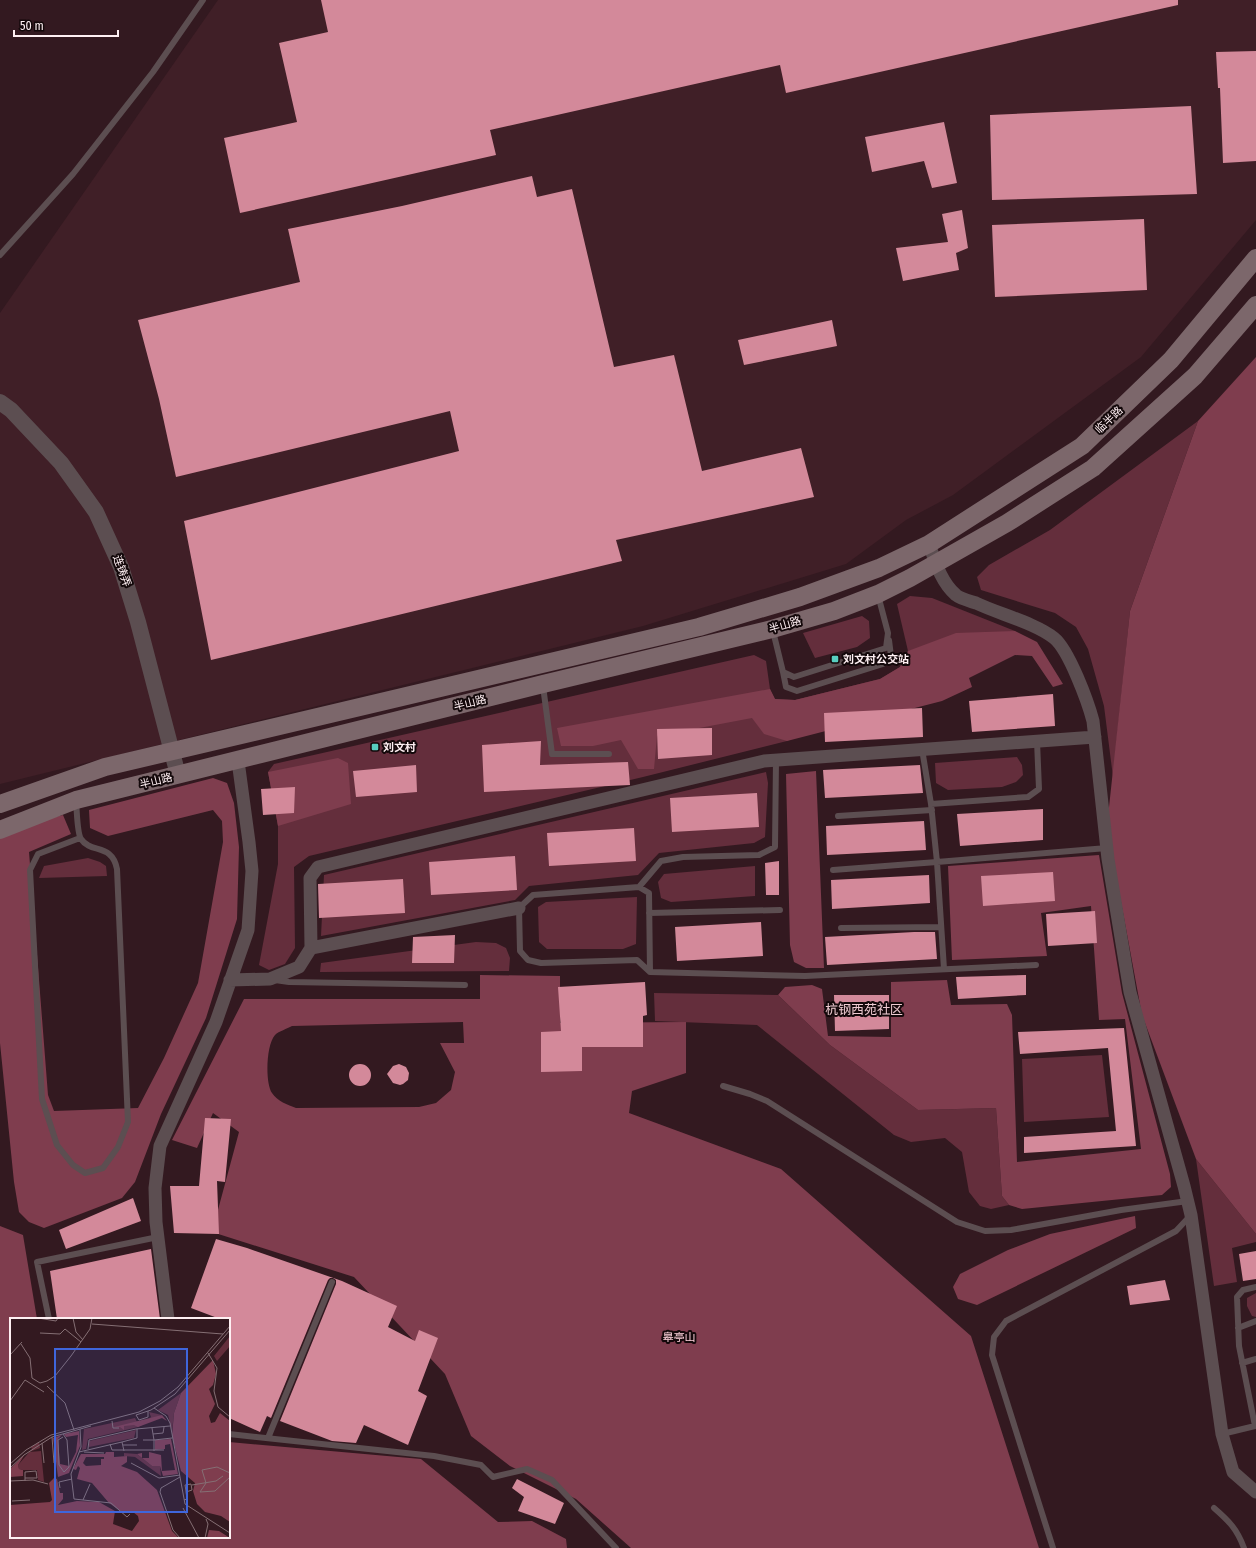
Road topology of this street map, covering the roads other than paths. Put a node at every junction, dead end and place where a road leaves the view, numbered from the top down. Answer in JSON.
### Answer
{"nodes":[{"id":1,"x":203,"y":0,"type":"edge"},
{"id":2,"x":0,"y":255,"type":"edge"},
{"id":3,"x":1256,"y":258,"type":"edge"},
{"id":4,"x":1256,"y":306,"type":"edge"},
{"id":5,"x":0,"y":402,"type":"edge"},
{"id":6,"x":929,"y":544,"type":"junction"},
{"id":7,"x":936,"y":563,"type":"junction"},
{"id":8,"x":878,"y":594,"type":"junction"},
{"id":9,"x":772,"y":629,"type":"junction"},
{"id":10,"x":888,"y":633,"type":"junction"},
{"id":11,"x":783,"y":672,"type":"junction"},
{"id":12,"x":543,"y":684,"type":"junction"},
{"id":13,"x":1095,"y":737,"type":"junction"},
{"id":14,"x":1037,"y":741,"type":"junction"},
{"id":15,"x":922,"y":749,"type":"junction"},
{"id":16,"x":172,"y":751,"type":"junction"},
{"id":17,"x":609,"y":754,"type":"dead end"},
{"id":18,"x":776,"y":760,"type":"junction"},
{"id":19,"x":238,"y":761,"type":"junction"},
{"id":20,"x":178,"y":775,"type":"junction"},
{"id":21,"x":76,"y":800,"type":"junction"},
{"id":22,"x":0,"y":804,"type":"edge"},
{"id":23,"x":932,"y":807,"type":"junction"},
{"id":24,"x":838,"y":816,"type":"dead end"},
{"id":25,"x":0,"y":830,"type":"edge"},
{"id":26,"x":80,"y":838,"type":"junction"},
{"id":27,"x":1107,"y":848,"type":"junction"},
{"id":28,"x":937,"y":862,"type":"junction"},
{"id":29,"x":833,"y":870,"type":"dead end"},
{"id":30,"x":639,"y":887,"type":"junction"},
{"id":31,"x":519,"y":908,"type":"junction"},
{"id":32,"x":780,"y":910,"type":"dead end"},
{"id":33,"x":649,"y":913,"type":"junction"},
{"id":34,"x":941,"y":927,"type":"junction"},
{"id":35,"x":841,"y":928,"type":"dead end"},
{"id":36,"x":311,"y":948,"type":"junction"},
{"id":37,"x":1036,"y":965,"type":"dead end"},
{"id":38,"x":944,"y":970,"type":"junction"},
{"id":39,"x":650,"y":972,"type":"junction"},
{"id":40,"x":270,"y":979,"type":"junction"},
{"id":41,"x":230,"y":980,"type":"junction"},
{"id":42,"x":465,"y":985,"type":"dead end"},
{"id":43,"x":724,"y":1086,"type":"dead end"},
{"id":44,"x":1188,"y":1201,"type":"junction"},
{"id":45,"x":1191,"y":1215,"type":"junction"},
{"id":46,"x":158,"y":1237,"type":"junction"},
{"id":47,"x":332,"y":1282,"type":"dead end"},
{"id":48,"x":1256,"y":1288,"type":"edge"},
{"id":49,"x":49,"y":1318,"type":"edge"},
{"id":50,"x":168,"y":1318,"type":"edge"},
{"id":51,"x":1256,"y":1322,"type":"edge"},
{"id":52,"x":1238,"y":1328,"type":"junction"},
{"id":53,"x":1256,"y":1359,"type":"edge"},
{"id":54,"x":1242,"y":1363,"type":"junction"},
{"id":55,"x":1255,"y":1427,"type":"edge"},
{"id":56,"x":230,"y":1434,"type":"edge"},
{"id":57,"x":1222,"y":1434,"type":"junction"},
{"id":58,"x":268,"y":1438,"type":"junction"},
{"id":59,"x":1256,"y":1492,"type":"edge"},
{"id":60,"x":1214,"y":1508,"type":"dead end"},
{"id":61,"x":616,"y":1548,"type":"edge"},
{"id":62,"x":1053,"y":1548,"type":"edge"},
{"id":63,"x":1244,"y":1548,"type":"edge"}],
"edges":[{"from":1,"to":2,"type":"lane"},
{"from":3,"to":6,"type":"main road","name":"临半路"},
{"from":4,"to":7,"type":"main road"},
{"from":5,"to":16,"type":"street","name":"连铸弄"},
{"from":6,"to":7,"type":"street"},
{"from":6,"to":16,"type":"main road","name":"半山路"},
{"from":7,"to":8,"type":"main road","name":"半山路"},
{"from":7,"to":13,"type":"street"},
{"from":8,"to":9,"type":"main road","name":"半山路"},
{"from":8,"to":10,"type":"lane"},
{"from":9,"to":11,"type":"lane"},
{"from":9,"to":12,"type":"main road","name":"半山路"},
{"from":10,"to":11,"type":"lane"},
{"from":10,"to":11,"type":"lane"},
{"from":12,"to":17,"type":"lane"},
{"from":12,"to":19,"type":"main road","name":"半山路"},
{"from":13,"to":14,"type":"street"},
{"from":13,"to":27,"type":"street"},
{"from":14,"to":15,"type":"street"},
{"from":14,"to":23,"type":"lane"},
{"from":15,"to":18,"type":"street"},
{"from":15,"to":23,"type":"lane"},
{"from":16,"to":20,"type":"street","name":"连铸弄"},
{"from":16,"to":22,"type":"main road","name":"半山路"},
{"from":18,"to":30,"type":"lane"},
{"from":18,"to":36,"type":"street"},
{"from":19,"to":20,"type":"main road","name":"半山路"},
{"from":19,"to":41,"type":"street"},
{"from":20,"to":21,"type":"main road","name":"半山路"},
{"from":21,"to":25,"type":"main road","name":"半山路"},
{"from":21,"to":26,"type":"lane"},
{"from":23,"to":24,"type":"lane"},
{"from":23,"to":28,"type":"lane"},
{"from":26,"to":26,"type":"lane"},
{"from":27,"to":28,"type":"lane"},
{"from":27,"to":44,"type":"street"},
{"from":28,"to":29,"type":"lane"},
{"from":28,"to":34,"type":"lane"},
{"from":30,"to":31,"type":"lane"},
{"from":30,"to":33,"type":"lane"},
{"from":31,"to":36,"type":"street"},
{"from":31,"to":39,"type":"lane"},
{"from":32,"to":33,"type":"lane"},
{"from":33,"to":39,"type":"lane"},
{"from":34,"to":35,"type":"lane"},
{"from":34,"to":38,"type":"lane"},
{"from":36,"to":40,"type":"street"},
{"from":37,"to":38,"type":"lane"},
{"from":38,"to":39,"type":"lane"},
{"from":40,"to":41,"type":"street"},
{"from":40,"to":42,"type":"lane"},
{"from":41,"to":46,"type":"street"},
{"from":43,"to":44,"type":"lane"},
{"from":44,"to":45,"type":"street"},
{"from":45,"to":57,"type":"street"},
{"from":45,"to":62,"type":"lane"},
{"from":46,"to":49,"type":"lane"},
{"from":46,"to":50,"type":"street"},
{"from":47,"to":58,"type":"lane"},
{"from":48,"to":52,"type":"lane"},
{"from":51,"to":52,"type":"lane"},
{"from":52,"to":54,"type":"lane"},
{"from":53,"to":54,"type":"lane"},
{"from":54,"to":55,"type":"lane"},
{"from":55,"to":57,"type":"lane"},
{"from":56,"to":58,"type":"lane"},
{"from":57,"to":59,"type":"street"},
{"from":58,"to":61,"type":"lane"},
{"from":60,"to":63,"type":"lane"}]}
